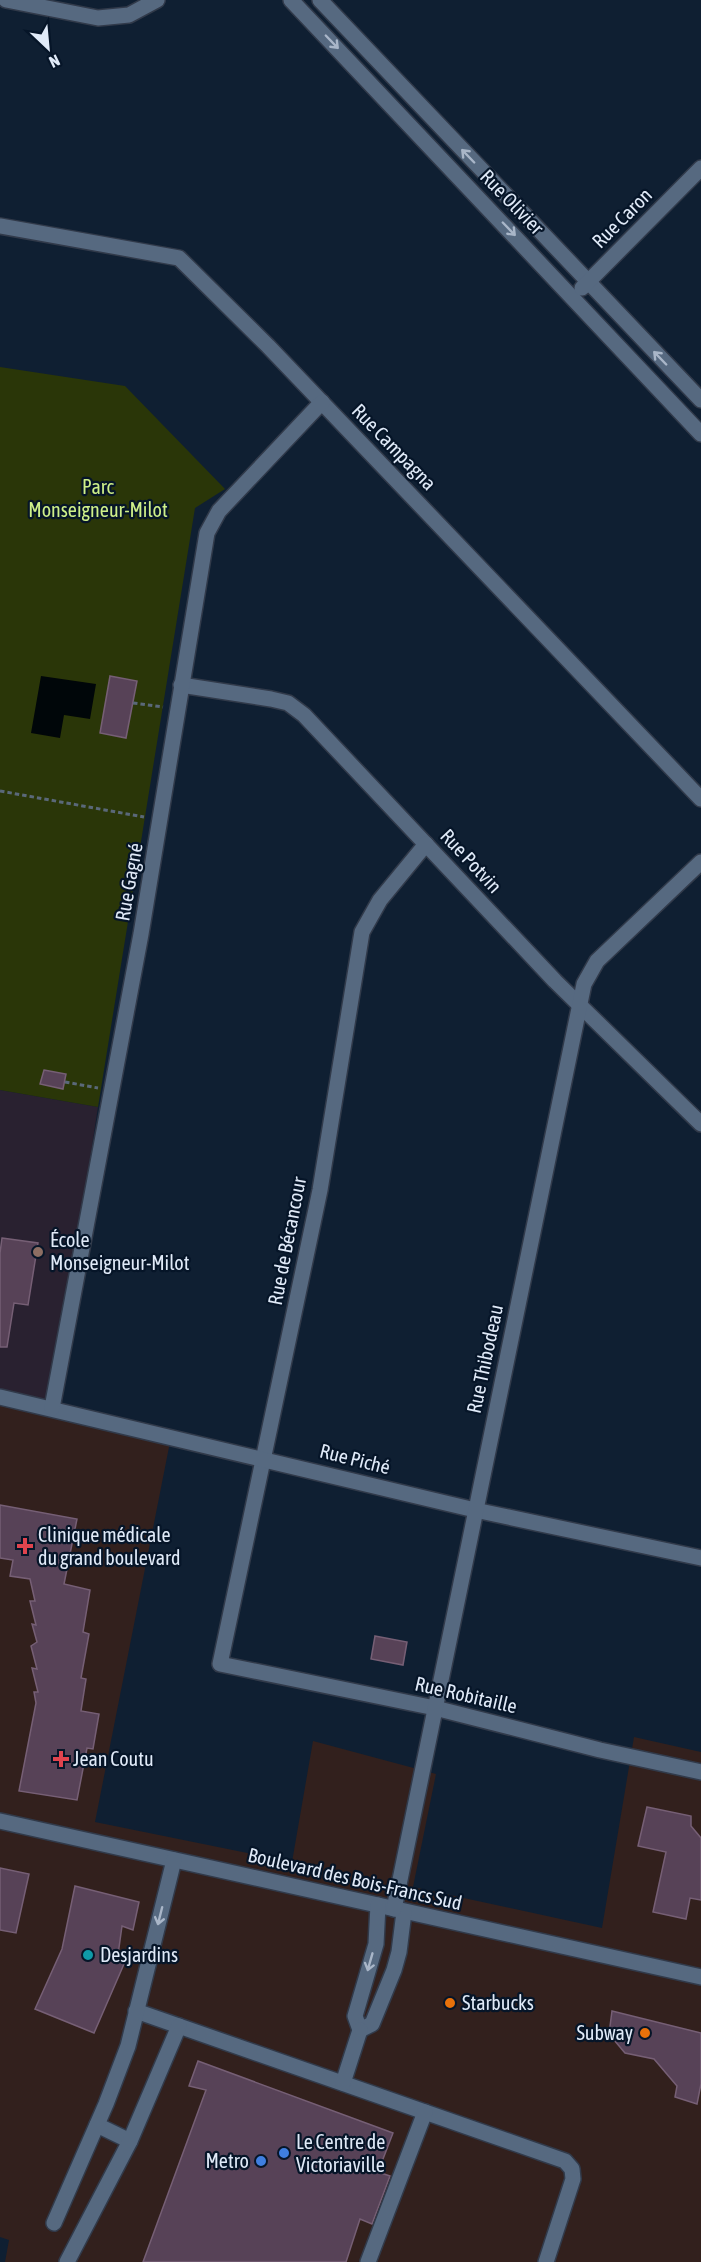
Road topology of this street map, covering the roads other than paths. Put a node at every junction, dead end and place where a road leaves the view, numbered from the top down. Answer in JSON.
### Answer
{"nodes":[{"id":1,"x":6,"y":0,"type":"edge"},
{"id":2,"x":157,"y":0,"type":"edge"},
{"id":3,"x":320,"y":0,"type":"edge"},
{"id":4,"x":298,"y":2,"type":"edge"},
{"id":5,"x":439,"y":126,"type":"junction"},
{"id":6,"x":424,"y":140,"type":"junction"},
{"id":7,"x":701,"y":168,"type":"edge"},
{"id":8,"x":0,"y":226,"type":"edge"},
{"id":9,"x":588,"y":282,"type":"junction"},
{"id":10,"x":573,"y":297,"type":"junction"},
{"id":11,"x":701,"y":400,"type":"edge"},
{"id":12,"x":322,"y":402,"type":"junction"},
{"id":13,"x":701,"y":434,"type":"edge"},
{"id":14,"x":182,"y":685,"type":"junction"},
{"id":15,"x":701,"y":799,"type":"edge"},
{"id":16,"x":426,"y":844,"type":"junction"},
{"id":17,"x":701,"y":862,"type":"edge"},
{"id":18,"x":580,"y":1006,"type":"junction"},
{"id":19,"x":701,"y":1124,"type":"edge"},
{"id":20,"x":0,"y":1397,"type":"edge"},
{"id":21,"x":52,"y":1408,"type":"junction"},
{"id":22,"x":264,"y":1459,"type":"junction"},
{"id":23,"x":475,"y":1510,"type":"junction"},
{"id":24,"x":701,"y":1558,"type":"edge"},
{"id":25,"x":220,"y":1664,"type":"joint"},
{"id":26,"x":435,"y":1708,"type":"junction"},
{"id":27,"x":701,"y":1772,"type":"edge"},
{"id":28,"x":0,"y":1821,"type":"edge"},
{"id":29,"x":174,"y":1860,"type":"junction"},
{"id":30,"x":378,"y":1905,"type":"junction"},
{"id":31,"x":399,"y":1910,"type":"junction"},
{"id":32,"x":701,"y":1977,"type":"edge"},
{"id":33,"x":136,"y":2011,"type":"junction"},
{"id":34,"x":179,"y":2026,"type":"junction"},
{"id":35,"x":360,"y":2030,"type":"junction"},
{"id":36,"x":343,"y":2083,"type":"junction"},
{"id":37,"x":425,"y":2112,"type":"junction"},
{"id":38,"x":97,"y":2125,"type":"junction"},
{"id":39,"x":130,"y":2141,"type":"junction"},
{"id":40,"x":54,"y":2223,"type":"dead end"},
{"id":41,"x":67,"y":2262,"type":"edge"},
{"id":42,"x":368,"y":2262,"type":"edge"},
{"id":43,"x":546,"y":2262,"type":"edge"}],
"edges":[{"from":1,"to":2,"type":"street"},
{"from":3,"to":5,"type":"street","name":"Rue Olivier"},
{"from":4,"to":6,"type":"street","name":"Rue Olivier","one_way":true},
{"from":5,"to":6,"type":"street"},
{"from":9,"to":5,"type":"street","name":"Rue Olivier","one_way":true},
{"from":6,"to":10,"type":"street","name":"Rue Olivier","one_way":true},
{"from":7,"to":9,"type":"street","name":"Rue Caron"},
{"from":8,"to":12,"type":"street","name":"Rue Campagna"},
{"from":9,"to":10,"type":"street","name":"Rue Caron"},
{"from":11,"to":9,"type":"street","name":"Rue Olivier","one_way":true},
{"from":10,"to":13,"type":"street","name":"Rue Olivier"},
{"from":12,"to":14,"type":"street","name":"Rue Gagné"},
{"from":12,"to":15,"type":"street","name":"Rue Campagna"},
{"from":14,"to":16,"type":"street","name":"Rue Potvin"},
{"from":14,"to":21,"type":"street","name":"Rue Gagné"},
{"from":16,"to":18,"type":"street","name":"Rue Potvin"},
{"from":16,"to":22,"type":"street","name":"Rue de Bécancour"},
{"from":17,"to":18,"type":"street","name":"Rue Thibodeau"},
{"from":18,"to":19,"type":"street","name":"Rue Potvin"},
{"from":18,"to":23,"type":"street","name":"Rue Thibodeau"},
{"from":20,"to":21,"type":"street","name":"Rue Piché"},
{"from":21,"to":22,"type":"street","name":"Rue Piché"},
{"from":22,"to":23,"type":"street","name":"Rue Piché"},
{"from":22,"to":25,"type":"street","name":"Rue de Bécancour"},
{"from":23,"to":24,"type":"street","name":"Rue Piché"},
{"from":23,"to":26,"type":"street","name":"Rue Thibodeau"},
{"from":25,"to":26,"type":"street","name":"Rue Robitaille"},
{"from":26,"to":27,"type":"street","name":"Rue Robitaille"},
{"from":26,"to":31,"type":"street","name":"Rue Thibodeau"},
{"from":28,"to":29,"type":"street","name":"Boulevard des Bois-Francs Sud"},
{"from":29,"to":30,"type":"street","name":"Boulevard des Bois-Francs Sud"},
{"from":29,"to":33,"type":"street","one_way":true},
{"from":30,"to":31,"type":"street","name":"Boulevard des Bois-Francs Sud"},
{"from":30,"to":35,"type":"street","one_way":true},
{"from":31,"to":32,"type":"street","name":"Boulevard des Bois-Francs Sud"},
{"from":31,"to":35,"type":"street","name":"Rue Thibodeau"},
{"from":33,"to":34,"type":"street"},
{"from":33,"to":38,"type":"street"},
{"from":34,"to":36,"type":"street"},
{"from":34,"to":39,"type":"street"},
{"from":35,"to":36,"type":"street"},
{"from":36,"to":37,"type":"street"},
{"from":37,"to":42,"type":"street"},
{"from":37,"to":43,"type":"street"},
{"from":38,"to":39,"type":"street"},
{"from":38,"to":40,"type":"street"},
{"from":39,"to":41,"type":"street"}]}
